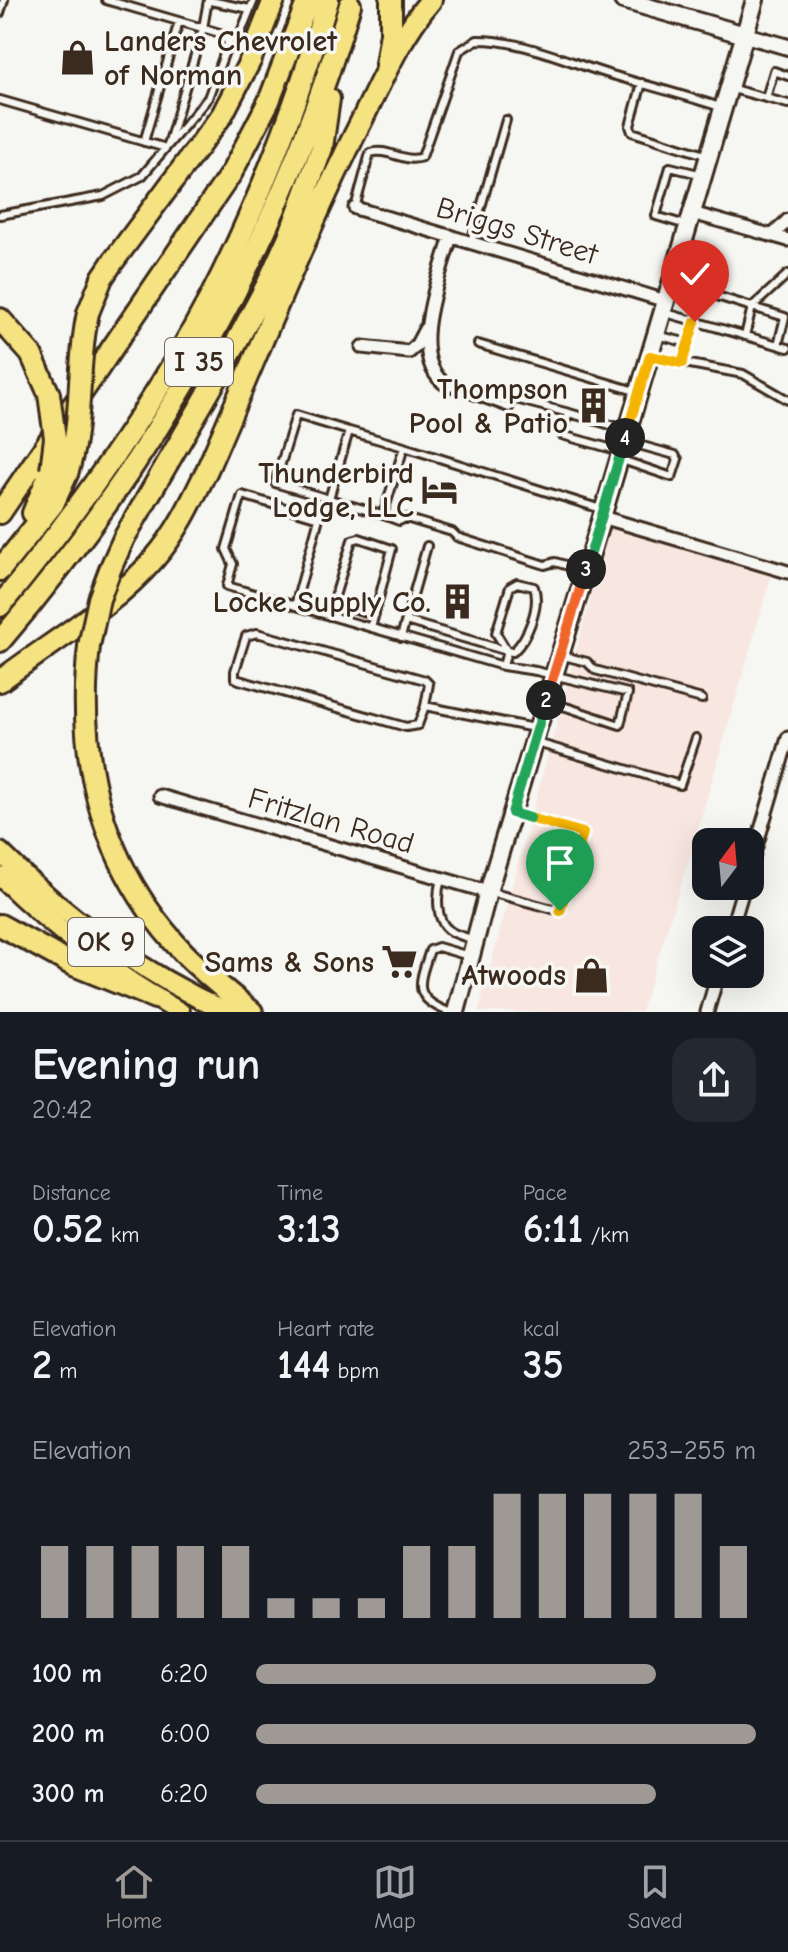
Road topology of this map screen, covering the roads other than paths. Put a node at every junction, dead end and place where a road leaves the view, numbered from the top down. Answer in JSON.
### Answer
{"nodes":[{"id":1,"x":4,"y":0,"type":"edge"},
{"id":2,"x":106,"y":0,"type":"edge"},
{"id":3,"x":254,"y":0,"type":"edge"},
{"id":4,"x":274,"y":0,"type":"edge"},
{"id":5,"x":308,"y":0,"type":"edge"},
{"id":6,"x":328,"y":0,"type":"edge"},
{"id":7,"x":391,"y":0,"type":"edge"},
{"id":8,"x":431,"y":0,"type":"edge"},
{"id":9,"x":623,"y":0,"type":"edge"},
{"id":10,"x":755,"y":0,"type":"edge"},
{"id":11,"x":209,"y":1,"type":"edge"},
{"id":12,"x":350,"y":5,"type":"dead end"},
{"id":13,"x":250,"y":9,"type":"junction"},
{"id":14,"x":0,"y":13,"type":"edge"},
{"id":15,"x":179,"y":21,"type":"junction"},
{"id":16,"x":203,"y":28,"type":"junction"},
{"id":17,"x":745,"y":35,"type":"junction"},
{"id":18,"x":228,"y":43,"type":"junction"},
{"id":19,"x":788,"y":47,"type":"edge"},
{"id":20,"x":337,"y":49,"type":"junction"},
{"id":21,"x":385,"y":75,"type":"junction"},
{"id":22,"x":788,"y":76,"type":"edge"},
{"id":23,"x":642,"y":83,"type":"junction"},
{"id":24,"x":729,"y":88,"type":"junction"},
{"id":25,"x":766,"y":98,"type":"junction"},
{"id":26,"x":0,"y":100,"type":"edge"},
{"id":27,"x":788,"y":104,"type":"edge"},
{"id":28,"x":723,"y":108,"type":"junction"},
{"id":29,"x":506,"y":120,"type":"dead end"},
{"id":30,"x":144,"y":142,"type":"junction"},
{"id":31,"x":166,"y":148,"type":"junction"},
{"id":32,"x":708,"y":156,"type":"junction"},
{"id":33,"x":703,"y":175,"type":"junction"},
{"id":34,"x":355,"y":208,"type":"joint"},
{"id":35,"x":0,"y":215,"type":"edge"},
{"id":36,"x":690,"y":219,"type":"junction"},
{"id":37,"x":788,"y":220,"type":"edge"},
{"id":38,"x":773,"y":235,"type":"junction"},
{"id":39,"x":451,"y":236,"type":"junction"},
{"id":40,"x":788,"y":240,"type":"edge"},
{"id":41,"x":471,"y":242,"type":"junction"},
{"id":42,"x":788,"y":274,"type":"edge"},
{"id":43,"x":671,"y":282,"type":"junction"},
{"id":44,"x":664,"y":307,"type":"junction"},
{"id":45,"x":752,"y":307,"type":"junction"},
{"id":46,"x":0,"y":319,"type":"edge"},
{"id":47,"x":695,"y":322,"type":"junction"},
{"id":48,"x":425,"y":328,"type":"junction"},
{"id":49,"x":656,"y":334,"type":"junction"},
{"id":50,"x":745,"y":336,"type":"junction"},
{"id":51,"x":688,"y":343,"type":"junction"},
{"id":52,"x":478,"y":344,"type":"dead end"},
{"id":53,"x":778,"y":345,"type":"junction"},
{"id":54,"x":362,"y":347,"type":"dead end"},
{"id":55,"x":788,"y":348,"type":"edge"},
{"id":56,"x":650,"y":356,"type":"junction"},
{"id":57,"x":682,"y":363,"type":"junction"},
{"id":58,"x":448,"y":386,"type":"joint"},
{"id":59,"x":639,"y":392,"type":"junction"},
{"id":60,"x":788,"y":400,"type":"edge"},
{"id":61,"x":569,"y":413,"type":"junction"},
{"id":62,"x":349,"y":431,"type":"junction"},
{"id":63,"x":623,"y":445,"type":"junction"},
{"id":64,"x":404,"y":447,"type":"junction"},
{"id":65,"x":646,"y":449,"type":"junction"},
{"id":66,"x":641,"y":467,"type":"junction"},
{"id":67,"x":59,"y":472,"type":"junction"},
{"id":68,"x":329,"y":499,"type":"junction"},
{"id":69,"x":0,"y":513,"type":"edge"},
{"id":70,"x":603,"y":514,"type":"junction"},
{"id":71,"x":383,"y":515,"type":"junction"},
{"id":72,"x":427,"y":546,"type":"dead end"},
{"id":73,"x":0,"y":564,"type":"edge"},
{"id":74,"x":0,"y":570,"type":"edge"},
{"id":75,"x":586,"y":571,"type":"junction"},
{"id":76,"x":788,"y":572,"type":"edge"},
{"id":77,"x":333,"y":602,"type":"junction"},
{"id":78,"x":0,"y":606,"type":"edge"},
{"id":79,"x":295,"y":606,"type":"junction"},
{"id":80,"x":375,"y":615,"type":"junction"},
{"id":81,"x":329,"y":616,"type":"junction"},
{"id":82,"x":406,"y":621,"type":"junction"},
{"id":83,"x":371,"y":628,"type":"junction"},
{"id":84,"x":401,"y":637,"type":"junction"},
{"id":85,"x":0,"y":641,"type":"edge"},
{"id":86,"x":507,"y":651,"type":"junction"},
{"id":87,"x":560,"y":655,"type":"junction"},
{"id":88,"x":503,"y":666,"type":"junction"},
{"id":89,"x":554,"y":675,"type":"junction"},
{"id":90,"x":0,"y":681,"type":"edge"},
{"id":91,"x":702,"y":699,"type":"dead end"},
{"id":92,"x":546,"y":700,"type":"junction"},
{"id":93,"x":425,"y":706,"type":"junction"},
{"id":94,"x":536,"y":736,"type":"junction"},
{"id":95,"x":696,"y":738,"type":"dead end"},
{"id":96,"x":788,"y":738,"type":"edge"},
{"id":97,"x":160,"y":796,"type":"dead end"},
{"id":98,"x":512,"y":813,"type":"junction"},
{"id":99,"x":761,"y":828,"type":"edge"},
{"id":100,"x":0,"y":852,"type":"edge"},
{"id":101,"x":0,"y":876,"type":"edge"},
{"id":102,"x":441,"y":878,"type":"junction"},
{"id":103,"x":488,"y":892,"type":"junction"},
{"id":104,"x":0,"y":925,"type":"edge"},
{"id":105,"x":472,"y":948,"type":"junction"},
{"id":106,"x":714,"y":988,"type":"edge"},
{"id":107,"x":155,"y":998,"type":"junction"},
{"id":108,"x":180,"y":1012,"type":"edge"},
{"id":109,"x":227,"y":1012,"type":"edge"},
{"id":110,"x":252,"y":1012,"type":"edge"},
{"id":111,"x":449,"y":1012,"type":"edge"},
{"id":112,"x":456,"y":1012,"type":"edge"},
{"id":113,"x":707,"y":1012,"type":"edge"}],
"edges":[{"from":1,"to":14,"type":"lane"},
{"from":2,"to":15,"type":"lane"},
{"from":3,"to":13,"type":"lane"},
{"from":4,"to":67,"type":"highway","bridge":true},
{"from":5,"to":69,"type":"highway"},
{"from":6,"to":78,"type":"highway","number":"I 35"},
{"from":7,"to":21,"type":"highway"},
{"from":8,"to":21,"type":"highway"},
{"from":9,"to":17,"type":"main road"},
{"from":10,"to":17,"type":"main road"},
{"from":11,"to":13,"type":"lane"},
{"from":11,"to":16,"type":"lane"},
{"from":12,"to":20,"type":"highway","number":"I 35"},
{"from":13,"to":18,"type":"lane"},
{"from":15,"to":16,"type":"lane"},
{"from":15,"to":30,"type":"lane"},
{"from":16,"to":18,"type":"lane"},
{"from":16,"to":31,"type":"lane"},
{"from":17,"to":19,"type":"street"},
{"from":17,"to":24,"type":"main road"},
{"from":18,"to":31,"type":"lane"},
{"from":20,"to":85,"type":"highway","number":"I 35"},
{"from":20,"to":110,"type":"highway","bridge":true},
{"from":21,"to":90,"type":"highway"},
{"from":22,"to":25,"type":"lane"},
{"from":23,"to":28,"type":"lane"},
{"from":23,"to":32,"type":"lane"},
{"from":23,"to":34,"type":"lane"},
{"from":24,"to":25,"type":"lane"},
{"from":24,"to":28,"type":"main road"},
{"from":25,"to":27,"type":"lane"},
{"from":26,"to":30,"type":"lane"},
{"from":28,"to":32,"type":"main road"},
{"from":29,"to":41,"type":"lane"},
{"from":30,"to":31,"type":"lane"},
{"from":31,"to":35,"type":"lane"},
{"from":32,"to":33,"type":"main road"},
{"from":33,"to":36,"type":"main road"},
{"from":33,"to":36,"type":"lane"},
{"from":34,"to":39,"type":"street","name":"Briggs Street"},
{"from":36,"to":38,"type":"street"},
{"from":36,"to":43,"type":"main road"},
{"from":37,"to":38,"type":"street"},
{"from":38,"to":40,"type":"street"},
{"from":39,"to":41,"type":"street","name":"Briggs Street"},
{"from":39,"to":48,"type":"street"},
{"from":41,"to":44,"type":"street","name":"Briggs Street"},
{"from":42,"to":45,"type":"lane"},
{"from":43,"to":44,"type":"main road"},
{"from":43,"to":45,"type":"lane"},
{"from":44,"to":47,"type":"lane"},
{"from":44,"to":49,"type":"main road"},
{"from":45,"to":50,"type":"lane"},
{"from":45,"to":53,"type":"lane"},
{"from":46,"to":67,"type":"highway","bridge":true},
{"from":47,"to":50,"type":"lane"},
{"from":47,"to":51,"type":"lane"},
{"from":48,"to":54,"type":"street"},
{"from":48,"to":58,"type":"street"},
{"from":49,"to":51,"type":"lane"},
{"from":49,"to":56,"type":"main road"},
{"from":50,"to":53,"type":"lane"},
{"from":51,"to":57,"type":"lane"},
{"from":52,"to":59,"type":"lane"},
{"from":53,"to":55,"type":"lane"},
{"from":56,"to":57,"type":"lane"},
{"from":56,"to":59,"type":"main road"},
{"from":57,"to":60,"type":"lane"},
{"from":58,"to":61,"type":"lane"},
{"from":59,"to":63,"type":"main road"},
{"from":61,"to":63,"type":"lane"},
{"from":61,"to":63,"type":"lane"},
{"from":62,"to":64,"type":"lane"},
{"from":62,"to":68,"type":"lane"},
{"from":62,"to":68,"type":"lane"},
{"from":63,"to":65,"type":"lane"},
{"from":63,"to":66,"type":"lane"},
{"from":63,"to":70,"type":"main road"},
{"from":64,"to":70,"type":"lane"},
{"from":64,"to":71,"type":"lane"},
{"from":65,"to":66,"type":"lane"},
{"from":65,"to":66,"type":"lane"},
{"from":67,"to":73,"type":"highway"},
{"from":67,"to":74,"type":"highway"},
{"from":68,"to":71,"type":"lane"},
{"from":70,"to":75,"type":"main road"},
{"from":70,"to":76,"type":"street"},
{"from":71,"to":75,"type":"lane"},
{"from":72,"to":82,"type":"lane"},
{"from":75,"to":87,"type":"main road"},
{"from":77,"to":80,"type":"lane"},
{"from":77,"to":80,"type":"lane"},
{"from":77,"to":81,"type":"lane"},
{"from":79,"to":79,"type":"lane"},
{"from":79,"to":81,"type":"lane"},
{"from":80,"to":83,"type":"lane"},
{"from":81,"to":83,"type":"lane"},
{"from":82,"to":84,"type":"lane"},
{"from":82,"to":86,"type":"lane"},
{"from":83,"to":84,"type":"lane"},
{"from":84,"to":88,"type":"lane"},
{"from":86,"to":86,"type":"lane"},
{"from":86,"to":88,"type":"lane"},
{"from":87,"to":89,"type":"main road"},
{"from":87,"to":91,"type":"lane"},
{"from":88,"to":89,"type":"lane"},
{"from":89,"to":92,"type":"main road"},
{"from":89,"to":92,"type":"lane"},
{"from":92,"to":94,"type":"main road"},
{"from":93,"to":93,"type":"lane"},
{"from":93,"to":94,"type":"lane"},
{"from":94,"to":95,"type":"lane"},
{"from":94,"to":98,"type":"main road"},
{"from":96,"to":99,"type":"street"},
{"from":97,"to":102,"type":"street","name":"Fritzlan Road"},
{"from":98,"to":103,"type":"main road"},
{"from":98,"to":103,"type":"lane"},
{"from":100,"to":109,"type":"highway","number":"OK 9"},
{"from":101,"to":107,"type":"highway"},
{"from":102,"to":103,"type":"street","name":"Fritzlan Road"},
{"from":102,"to":105,"type":"lane"},
{"from":103,"to":105,"type":"main road"},
{"from":104,"to":107,"type":"highway","number":"OK 9"},
{"from":105,"to":111,"type":"lane"},
{"from":105,"to":112,"type":"main road"},
{"from":106,"to":113,"type":"street"},
{"from":107,"to":108,"type":"highway","number":"OK 9"}]}
